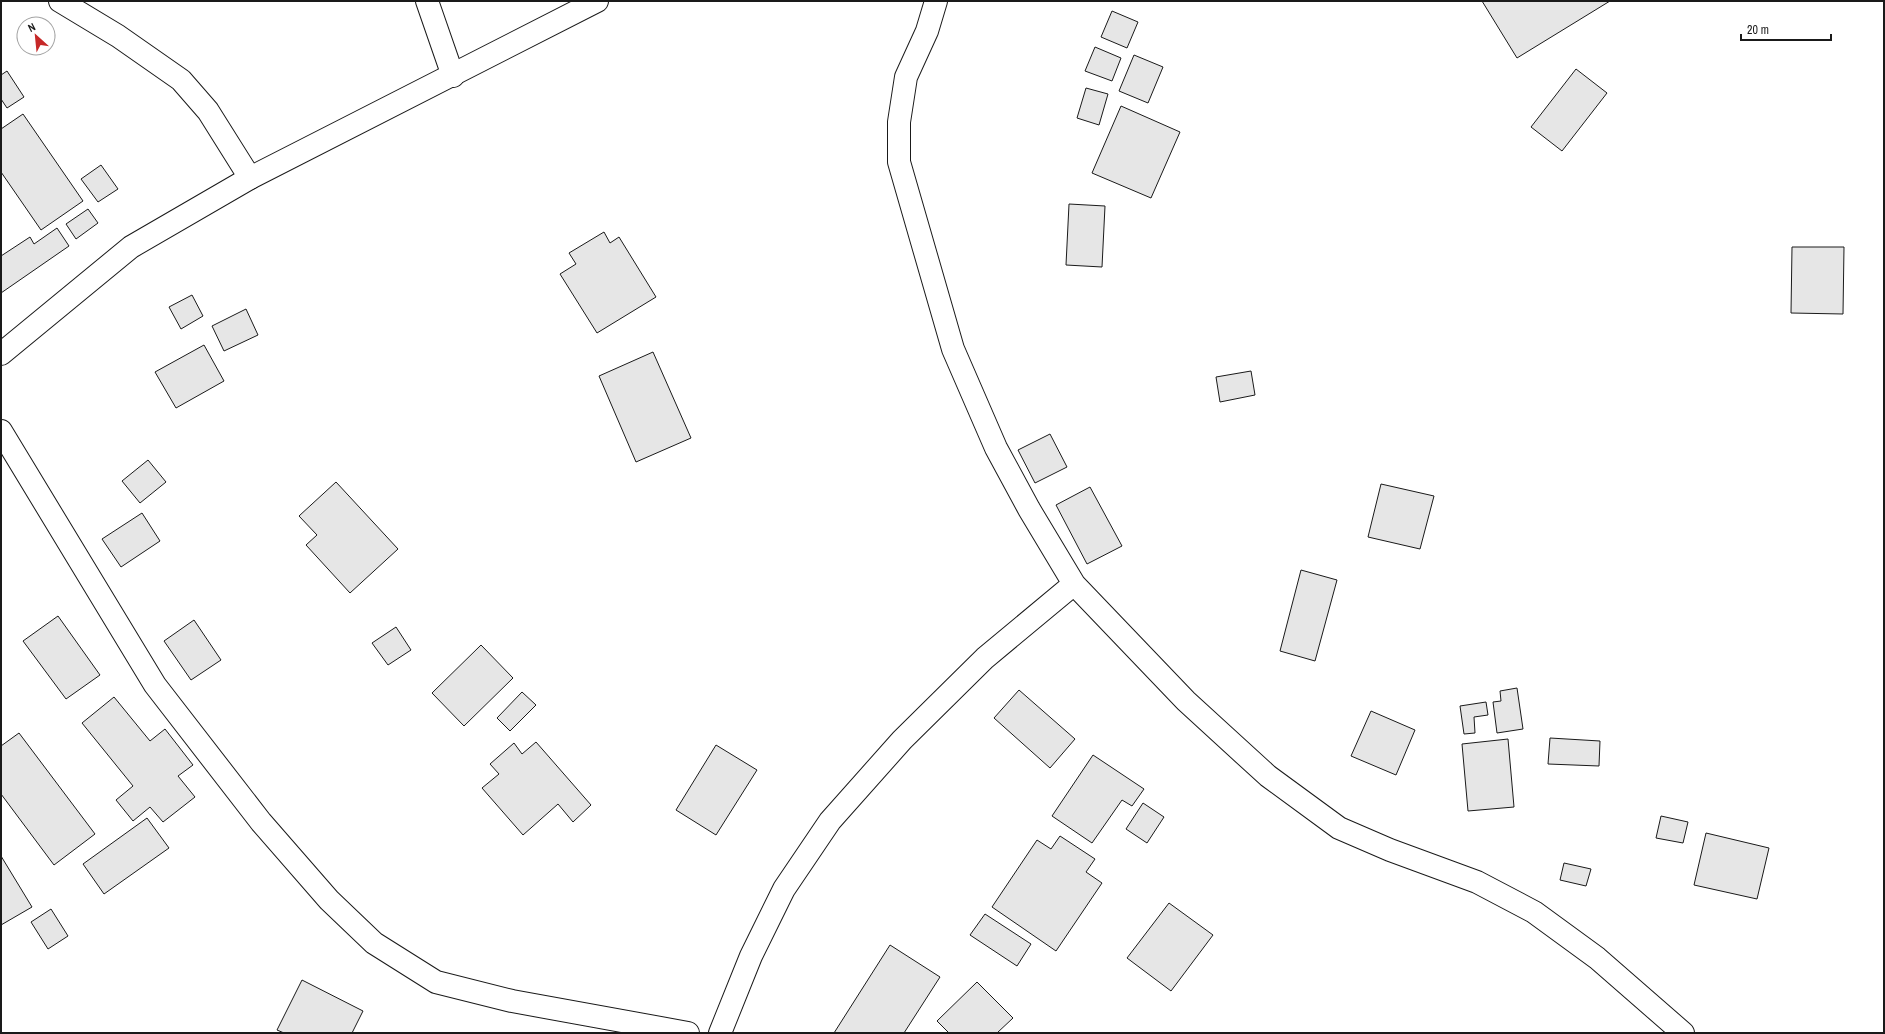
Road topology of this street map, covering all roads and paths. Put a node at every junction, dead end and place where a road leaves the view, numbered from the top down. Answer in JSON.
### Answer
{"nodes":[{"id":1,"x":60,"y":1,"type":"edge"},
{"id":2,"x":427,"y":1,"type":"edge"},
{"id":3,"x":597,"y":1,"type":"edge"},
{"id":4,"x":936,"y":1,"type":"edge"},
{"id":5,"x":453,"y":76,"type":"junction"},
{"id":6,"x":250,"y":178,"type":"junction"},
{"id":7,"x":1,"y":354,"type":"edge"},
{"id":8,"x":1,"y":432,"type":"edge"},
{"id":9,"x":1074,"y":584,"type":"junction"},
{"id":10,"x":688,"y":1033,"type":"edge"},
{"id":11,"x":720,"y":1033,"type":"edge"},
{"id":12,"x":1683,"y":1033,"type":"edge"}],
"edges":[{"from":1,"to":6,"type":"street"},
{"from":2,"to":5,"type":"street"},
{"from":3,"to":5,"type":"street"},
{"from":4,"to":9,"type":"street"},
{"from":5,"to":6,"type":"street"},
{"from":6,"to":7,"type":"street"},
{"from":8,"to":10,"type":"street"},
{"from":9,"to":11,"type":"street"},
{"from":9,"to":12,"type":"street"}]}
